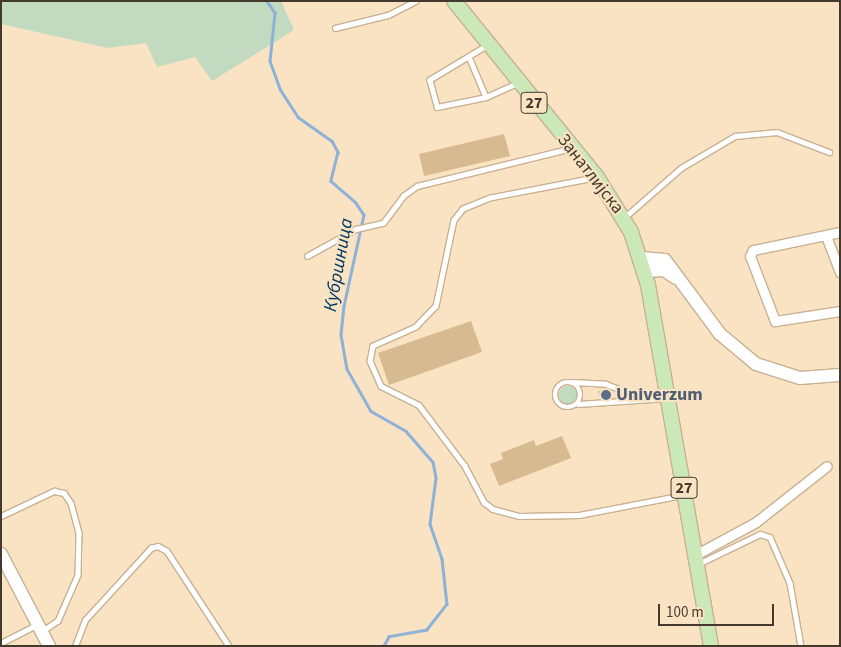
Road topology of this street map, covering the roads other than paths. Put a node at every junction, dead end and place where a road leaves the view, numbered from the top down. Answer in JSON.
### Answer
{"nodes":[{"id":1,"x":416,"y":1,"type":"edge"},
{"id":2,"x":454,"y":1,"type":"edge"},
{"id":3,"x":335,"y":28,"type":"dead end"},
{"id":4,"x":488,"y":44,"type":"junction"},
{"id":5,"x":470,"y":59,"type":"junction"},
{"id":6,"x":518,"y":83,"type":"junction"},
{"id":7,"x":486,"y":97,"type":"junction"},
{"id":8,"x":572,"y":148,"type":"junction"},
{"id":9,"x":829,"y":152,"type":"dead end"},
{"id":10,"x":597,"y":177,"type":"junction"},
{"id":11,"x":624,"y":218,"type":"junction"},
{"id":12,"x":840,"y":232,"type":"edge"},
{"id":13,"x":826,"y":236,"type":"junction"},
{"id":14,"x":307,"y":256,"type":"dead end"},
{"id":15,"x":643,"y":264,"type":"junction"},
{"id":16,"x":840,"y":272,"type":"edge"},
{"id":17,"x":840,"y":311,"type":"edge"},
{"id":18,"x":840,"y":375,"type":"edge"},
{"id":19,"x":571,"y":382,"type":"junction"},
{"id":20,"x":668,"y":398,"type":"junction"},
{"id":21,"x":647,"y":400,"type":"junction"},
{"id":22,"x":578,"y":404,"type":"junction"},
{"id":23,"x":827,"y":466,"type":"dead end"},
{"id":24,"x":685,"y":495,"type":"junction"},
{"id":25,"x":1,"y":516,"type":"edge"},
{"id":26,"x":1,"y":554,"type":"edge"},
{"id":27,"x":696,"y":560,"type":"junction"},
{"id":28,"x":39,"y":628,"type":"junction"},
{"id":29,"x":1,"y":643,"type":"edge"},
{"id":30,"x":48,"y":646,"type":"edge"},
{"id":31,"x":75,"y":646,"type":"edge"},
{"id":32,"x":229,"y":646,"type":"edge"},
{"id":33,"x":711,"y":646,"type":"edge"},
{"id":34,"x":801,"y":646,"type":"edge"}],
"edges":[{"from":1,"to":3,"type":"lane"},
{"from":2,"to":4,"type":"main road","name":"Занатлијска","number":"27"},
{"from":4,"to":5,"type":"lane"},
{"from":4,"to":6,"type":"main road","name":"Занатлијска","number":"27"},
{"from":5,"to":7,"type":"lane"},
{"from":5,"to":7,"type":"lane"},
{"from":6,"to":7,"type":"lane"},
{"from":6,"to":8,"type":"main road","name":"Занатлијска","number":"27"},
{"from":8,"to":10,"type":"main road","name":"Занатлијска","number":"27"},
{"from":8,"to":14,"type":"lane"},
{"from":9,"to":11,"type":"lane"},
{"from":10,"to":11,"type":"main road","name":"Занатлијска","number":"27"},
{"from":10,"to":24,"type":"lane"},
{"from":11,"to":15,"type":"main road","name":"Занатлијска","number":"27"},
{"from":12,"to":13,"type":"street"},
{"from":13,"to":16,"type":"street"},
{"from":13,"to":17,"type":"street"},
{"from":15,"to":18,"type":"main road"},
{"from":15,"to":20,"type":"main road","number":"27"},
{"from":19,"to":21,"type":"lane"},
{"from":19,"to":22,"type":"lane"},
{"from":19,"to":22,"type":"lane"},
{"from":20,"to":21,"type":"lane"},
{"from":20,"to":24,"type":"main road","number":"27"},
{"from":21,"to":22,"type":"lane"},
{"from":23,"to":27,"type":"street"},
{"from":24,"to":27,"type":"main road","number":"27"},
{"from":25,"to":28,"type":"lane"},
{"from":26,"to":28,"type":"main road"},
{"from":27,"to":33,"type":"main road","number":"27"},
{"from":27,"to":34,"type":"lane"},
{"from":28,"to":29,"type":"lane"},
{"from":28,"to":30,"type":"main road"},
{"from":31,"to":32,"type":"lane"}]}
